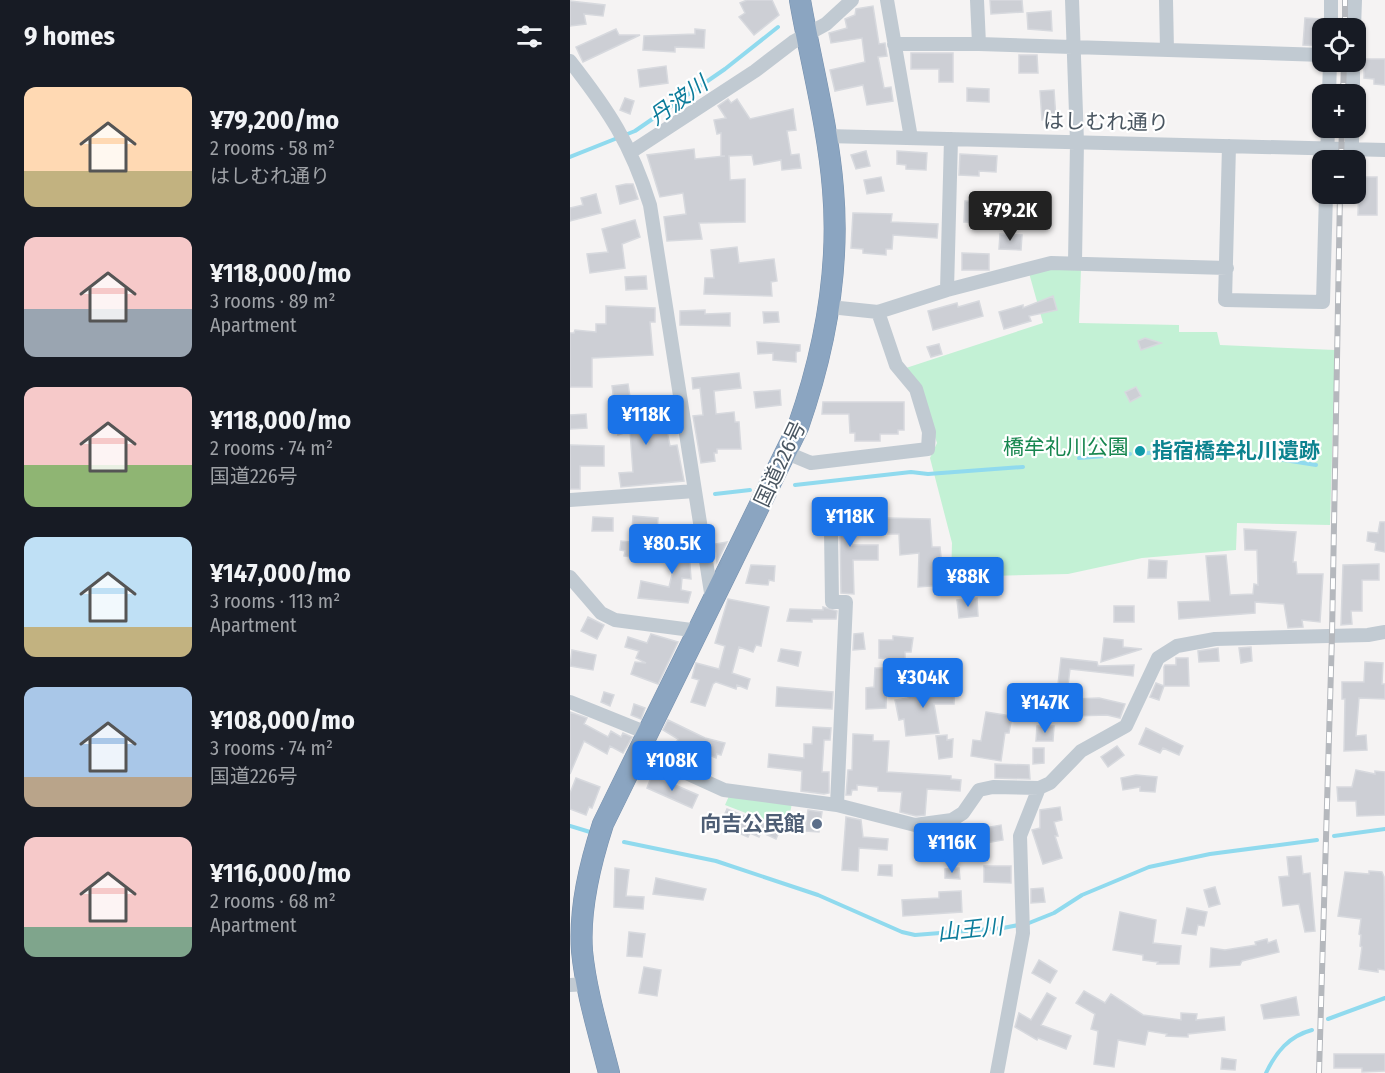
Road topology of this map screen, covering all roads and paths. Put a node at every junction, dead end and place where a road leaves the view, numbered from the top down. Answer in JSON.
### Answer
{"nodes":[{"id":1,"x":800,"y":0,"type":"edge"},
{"id":2,"x":852,"y":0,"type":"edge"},
{"id":3,"x":886,"y":0,"type":"edge"},
{"id":4,"x":977,"y":0,"type":"edge"},
{"id":5,"x":1072,"y":0,"type":"edge"},
{"id":6,"x":1166,"y":0,"type":"edge"},
{"id":7,"x":1331,"y":0,"type":"edge"},
{"id":8,"x":1354,"y":0,"type":"edge"},
{"id":9,"x":1331,"y":18,"type":"edge"},
{"id":10,"x":1354,"y":18,"type":"edge"},
{"id":11,"x":806,"y":35,"type":"junction"},
{"id":12,"x":894,"y":44,"type":"junction"},
{"id":13,"x":979,"y":44,"type":"junction"},
{"id":14,"x":1074,"y":47,"type":"junction"},
{"id":15,"x":1167,"y":50,"type":"junction"},
{"id":16,"x":1312,"y":55,"type":"edge"},
{"id":17,"x":570,"y":61,"type":"edge"},
{"id":18,"x":826,"y":136,"type":"junction"},
{"id":19,"x":911,"y":138,"type":"junction"},
{"id":20,"x":1352,"y":138,"type":"edge"},
{"id":21,"x":951,"y":139,"type":"junction"},
{"id":22,"x":1077,"y":142,"type":"junction"},
{"id":23,"x":1229,"y":146,"type":"junction"},
{"id":24,"x":1352,"y":149,"type":"junction"},
{"id":25,"x":630,"y":150,"type":"junction"},
{"id":26,"x":1347,"y":150,"type":"edge"},
{"id":27,"x":1385,"y":150,"type":"edge"},
{"id":28,"x":1312,"y":153,"type":"edge"},
{"id":29,"x":1326,"y":204,"type":"edge"},
{"id":30,"x":1075,"y":262,"type":"junction"},
{"id":31,"x":1227,"y":268,"type":"junction"},
{"id":32,"x":947,"y":290,"type":"junction"},
{"id":33,"x":830,"y":307,"type":"junction"},
{"id":34,"x":878,"y":312,"type":"junction"},
{"id":35,"x":787,"y":453,"type":"junction"},
{"id":36,"x":695,"y":491,"type":"junction"},
{"id":37,"x":570,"y":500,"type":"edge"},
{"id":38,"x":831,"y":530,"type":"dead end"},
{"id":39,"x":570,"y":577,"type":"edge"},
{"id":40,"x":713,"y":603,"type":"junction"},
{"id":41,"x":699,"y":631,"type":"junction"},
{"id":42,"x":1385,"y":632,"type":"edge"},
{"id":43,"x":570,"y":702,"type":"edge"},
{"id":44,"x":643,"y":742,"type":"junction"},
{"id":45,"x":1039,"y":788,"type":"junction"},
{"id":46,"x":837,"y":805,"type":"junction"},
{"id":47,"x":579,"y":985,"type":"edge"},
{"id":48,"x":609,"y":1073,"type":"edge"},
{"id":49,"x":997,"y":1073,"type":"edge"}],
"edges":[{"from":1,"to":11,"type":"highway","name":"国道226号"},
{"from":2,"to":11,"type":"street"},
{"from":3,"to":12,"type":"street"},
{"from":4,"to":13,"type":"street"},
{"from":5,"to":14,"type":"street"},
{"from":6,"to":15,"type":"street"},
{"from":7,"to":9,"type":"street"},
{"from":8,"to":10,"type":"street"},
{"from":11,"to":18,"type":"highway","name":"国道226号"},
{"from":11,"to":25,"type":"street"},
{"from":12,"to":13,"type":"street"},
{"from":12,"to":19,"type":"street"},
{"from":13,"to":14,"type":"street"},
{"from":14,"to":15,"type":"street"},
{"from":14,"to":22,"type":"street"},
{"from":15,"to":16,"type":"street"},
{"from":17,"to":25,"type":"street"},
{"from":18,"to":19,"type":"street","name":"はしむれ通り"},
{"from":18,"to":33,"type":"highway","name":"国道226号"},
{"from":19,"to":21,"type":"street","name":"はしむれ通り"},
{"from":20,"to":24,"type":"street"},
{"from":21,"to":22,"type":"street","name":"はしむれ通り"},
{"from":21,"to":32,"type":"street"},
{"from":22,"to":23,"type":"street","name":"はしむれ通り"},
{"from":22,"to":30,"type":"street"},
{"from":23,"to":28,"type":"street","name":"はしむれ通り"},
{"from":23,"to":31,"type":"street"},
{"from":24,"to":26,"type":"street","name":"はしむれ通り"},
{"from":24,"to":27,"type":"street","name":"はしむれ通り"},
{"from":25,"to":36,"type":"street"},
{"from":29,"to":31,"type":"street"},
{"from":30,"to":31,"type":"street"},
{"from":30,"to":32,"type":"street"},
{"from":32,"to":34,"type":"street"},
{"from":33,"to":34,"type":"street"},
{"from":33,"to":35,"type":"highway","name":"国道226号"},
{"from":34,"to":35,"type":"street"},
{"from":35,"to":40,"type":"highway","name":"国道226号"},
{"from":36,"to":37,"type":"street"},
{"from":36,"to":40,"type":"street"},
{"from":38,"to":46,"type":"street"},
{"from":39,"to":41,"type":"street"},
{"from":40,"to":41,"type":"highway","name":"国道226号"},
{"from":41,"to":44,"type":"highway","name":"国道226号"},
{"from":42,"to":45,"type":"street"},
{"from":43,"to":44,"type":"street"},
{"from":44,"to":46,"type":"street"},
{"from":44,"to":47,"type":"highway","name":"国道226号"},
{"from":45,"to":46,"type":"street"},
{"from":45,"to":49,"type":"street"},
{"from":47,"to":48,"type":"highway","name":"国道226号"}]}
